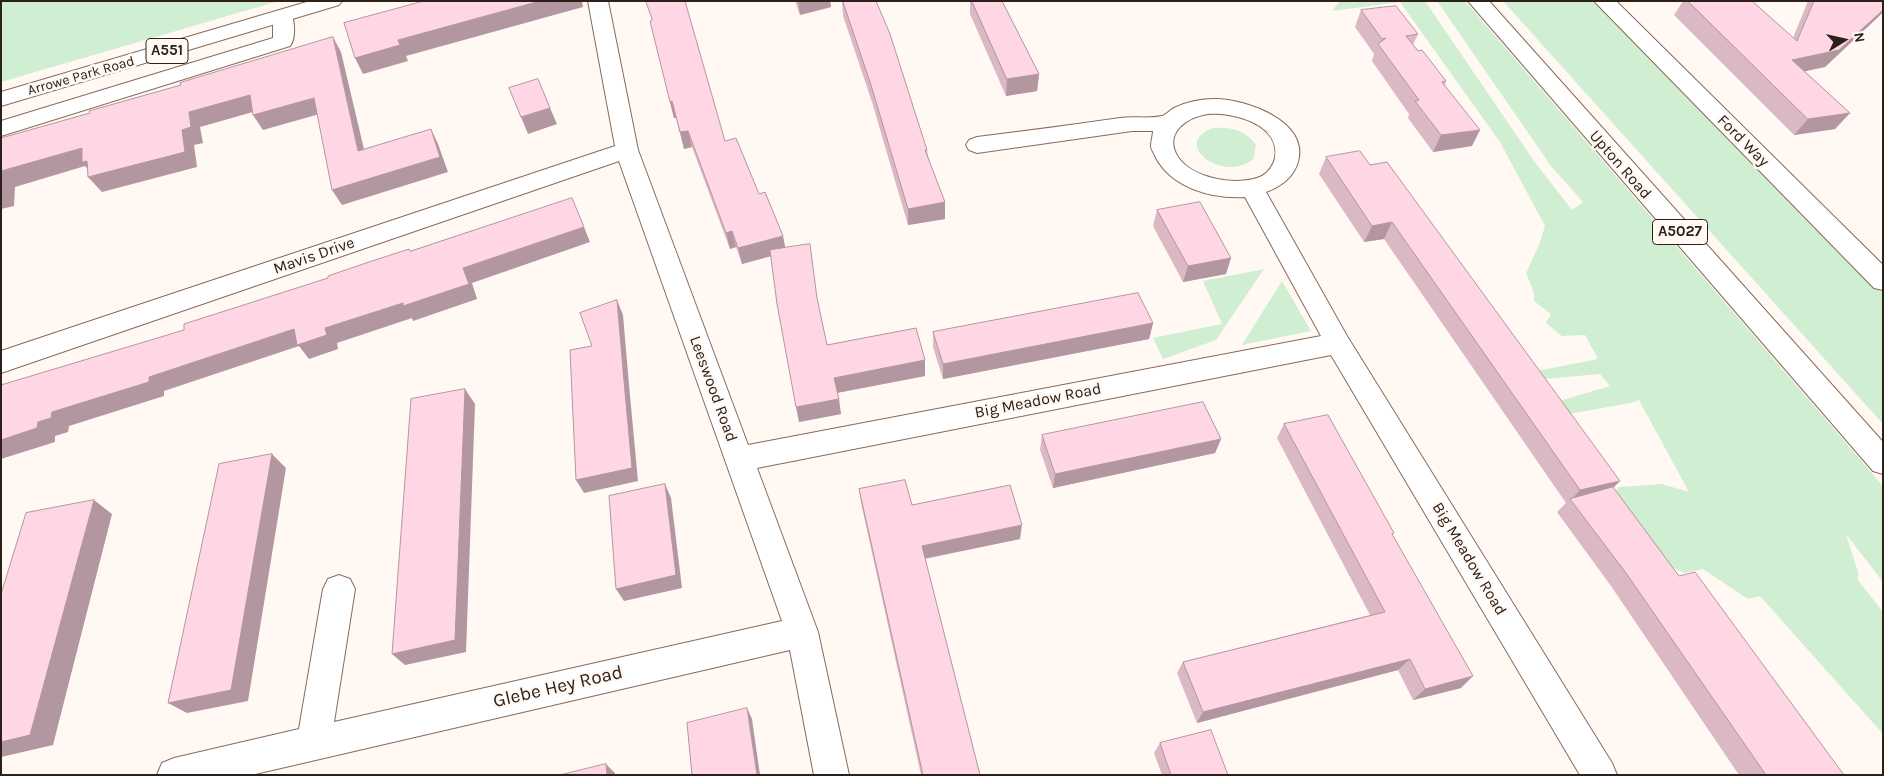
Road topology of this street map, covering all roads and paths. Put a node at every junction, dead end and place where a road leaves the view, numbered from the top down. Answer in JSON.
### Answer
{"nodes":[{"id":1,"x":332,"y":1,"type":"edge"},
{"id":2,"x":598,"y":1,"type":"edge"},
{"id":3,"x":1478,"y":1,"type":"edge"},
{"id":4,"x":1604,"y":1,"type":"edge"},
{"id":5,"x":284,"y":16,"type":"junction"},
{"id":6,"x":1,"y":99,"type":"edge"},
{"id":7,"x":1168,"y":123,"type":"junction"},
{"id":8,"x":1,"y":129,"type":"edge"},
{"id":9,"x":977,"y":145,"type":"dead end"},
{"id":10,"x":626,"y":150,"type":"junction"},
{"id":11,"x":1252,"y":188,"type":"junction"},
{"id":12,"x":1883,"y":281,"type":"edge"},
{"id":13,"x":1338,"y":343,"type":"junction"},
{"id":14,"x":1,"y":362,"type":"edge"},
{"id":15,"x":738,"y":459,"type":"junction"},
{"id":16,"x":1883,"y":462,"type":"edge"},
{"id":17,"x":339,"y":588,"type":"dead end"},
{"id":18,"x":802,"y":632,"type":"junction"},
{"id":19,"x":314,"y":743,"type":"junction"},
{"id":20,"x":174,"y":775,"type":"edge"},
{"id":21,"x":832,"y":775,"type":"edge"},
{"id":22,"x":1600,"y":775,"type":"edge"}],
"edges":[{"from":1,"to":5,"type":"street","name":"Arrowe Park Road","number":"A551"},
{"from":2,"to":10,"type":"street","name":"Leeswood Road"},
{"from":3,"to":16,"type":"street","name":"Upton Road","number":"A5027"},
{"from":4,"to":12,"type":"street","name":"Ford Way"},
{"from":5,"to":6,"type":"street","name":"Arrowe Park Road","number":"A551"},
{"from":5,"to":8,"type":"street"},
{"from":7,"to":9,"type":"street"},
{"from":7,"to":11,"type":"street"},
{"from":7,"to":11,"type":"street"},
{"from":10,"to":14,"type":"street","name":"Mavis Drive"},
{"from":10,"to":15,"type":"street","name":"Leeswood Road"},
{"from":11,"to":13,"type":"street","name":"Big Meadow Road"},
{"from":13,"to":15,"type":"street","name":"Big Meadow Road"},
{"from":13,"to":22,"type":"street","name":"Big Meadow Road"},
{"from":15,"to":18,"type":"street","name":"Leeswood Road"},
{"from":17,"to":19,"type":"street"},
{"from":18,"to":19,"type":"street","name":"Glebe Hey Road"},
{"from":18,"to":21,"type":"street","name":"Leeswood Road"},
{"from":19,"to":20,"type":"street","name":"Glebe Hey Road"}]}
